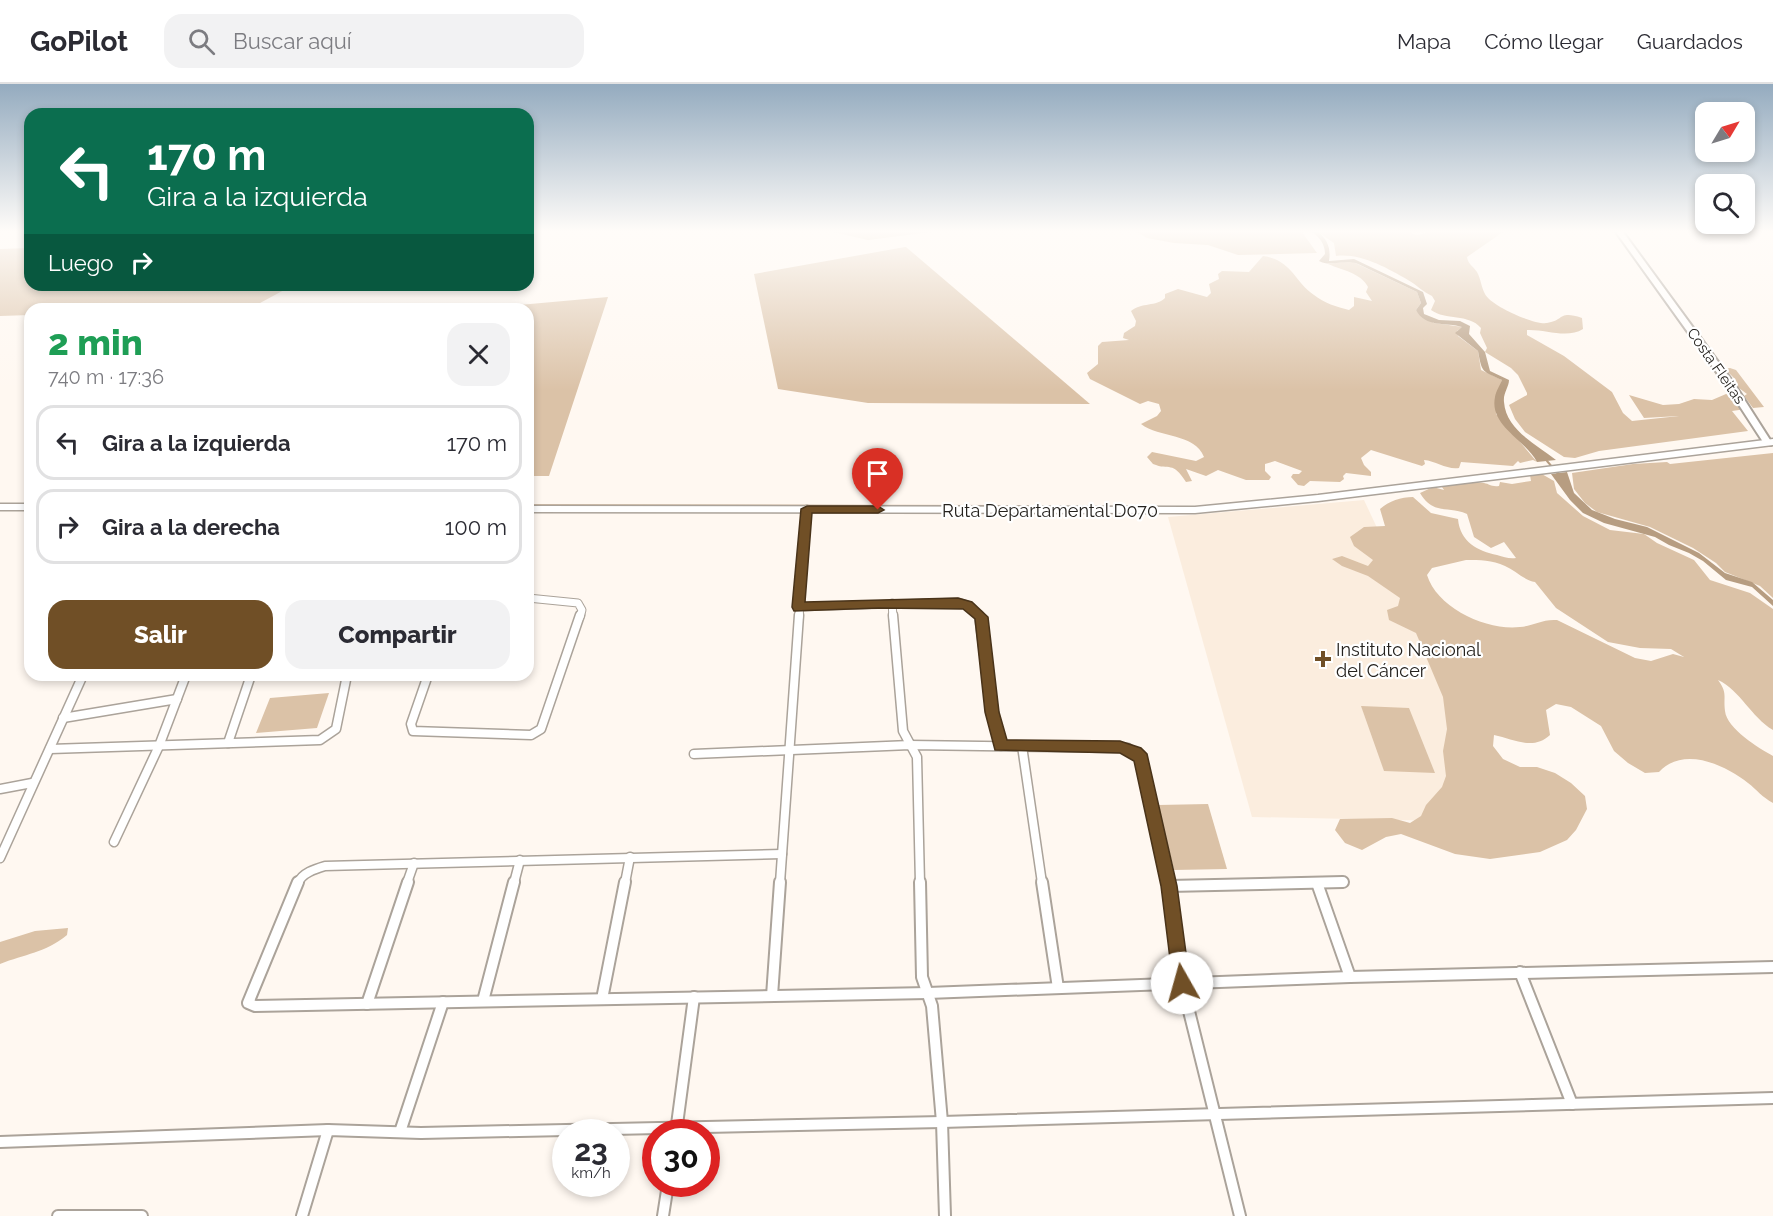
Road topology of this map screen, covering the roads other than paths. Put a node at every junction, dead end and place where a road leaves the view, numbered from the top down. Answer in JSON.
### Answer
{"nodes":[{"id":1,"x":1658,"y":285,"type":"edge"},
{"id":2,"x":1771,"y":442,"type":"edge"},
{"id":3,"x":0,"y":507,"type":"edge"},
{"id":4,"x":24,"y":507,"type":"edge"},
{"id":5,"x":534,"y":509,"type":"edge"},
{"id":6,"x":807,"y":509,"type":"junction"},
{"id":7,"x":534,"y":599,"type":"edge"},
{"id":8,"x":892,"y":603,"type":"junction"},
{"id":9,"x":798,"y":607,"type":"junction"},
{"id":10,"x":80,"y":681,"type":"edge"},
{"id":11,"x":184,"y":681,"type":"edge"},
{"id":12,"x":249,"y":681,"type":"edge"},
{"id":13,"x":346,"y":681,"type":"edge"},
{"id":14,"x":426,"y":681,"type":"edge"},
{"id":15,"x":177,"y":699,"type":"junction"},
{"id":16,"x":63,"y":718,"type":"junction"},
{"id":17,"x":228,"y":743,"type":"junction"},
{"id":18,"x":910,"y":745,"type":"junction"},
{"id":19,"x":159,"y":746,"type":"junction"},
{"id":20,"x":1001,"y":746,"type":"junction"},
{"id":21,"x":1022,"y":746,"type":"junction"},
{"id":22,"x":50,"y":749,"type":"junction"},
{"id":23,"x":788,"y":752,"type":"junction"},
{"id":24,"x":694,"y":753,"type":"dead end"},
{"id":25,"x":32,"y":783,"type":"junction"},
{"id":26,"x":0,"y":789,"type":"edge"},
{"id":27,"x":114,"y":842,"type":"dead end"},
{"id":28,"x":782,"y":854,"type":"junction"},
{"id":29,"x":630,"y":857,"type":"junction"},
{"id":30,"x":0,"y":858,"type":"edge"},
{"id":31,"x":520,"y":860,"type":"junction"},
{"id":32,"x":414,"y":863,"type":"junction"},
{"id":33,"x":1343,"y":882,"type":"dead end"},
{"id":34,"x":1317,"y":883,"type":"junction"},
{"id":35,"x":1169,"y":886,"type":"junction"},
{"id":36,"x":1773,"y":967,"type":"edge"},
{"id":37,"x":1520,"y":972,"type":"junction"},
{"id":38,"x":1350,"y":977,"type":"junction"},
{"id":39,"x":1182,"y":983,"type":"junction"},
{"id":40,"x":1058,"y":988,"type":"junction"},
{"id":41,"x":928,"y":993,"type":"junction"},
{"id":42,"x":772,"y":996,"type":"junction"},
{"id":43,"x":694,"y":997,"type":"junction"},
{"id":44,"x":602,"y":999,"type":"junction"},
{"id":45,"x":483,"y":1001,"type":"junction"},
{"id":46,"x":443,"y":1002,"type":"junction"},
{"id":47,"x":368,"y":1004,"type":"junction"},
{"id":48,"x":1773,"y":1098,"type":"edge"},
{"id":49,"x":1572,"y":1104,"type":"junction"},
{"id":50,"x":1216,"y":1114,"type":"junction"},
{"id":51,"x":677,"y":1119,"type":"edge"},
{"id":52,"x":942,"y":1122,"type":"junction"},
{"id":53,"x":720,"y":1128,"type":"edge"},
{"id":54,"x":642,"y":1129,"type":"edge"},
{"id":55,"x":328,"y":1130,"type":"junction"},
{"id":56,"x":400,"y":1132,"type":"junction"},
{"id":57,"x":0,"y":1142,"type":"edge"},
{"id":58,"x":666,"y":1197,"type":"edge"},
{"id":59,"x":58,"y":1216,"type":"edge"},
{"id":60,"x":142,"y":1216,"type":"edge"},
{"id":61,"x":302,"y":1216,"type":"edge"},
{"id":62,"x":663,"y":1216,"type":"edge"},
{"id":63,"x":945,"y":1216,"type":"edge"},
{"id":64,"x":1240,"y":1216,"type":"edge"}],
"edges":[{"from":1,"to":2,"type":"main road","name":"Costa Fleitas"},
{"from":2,"to":6,"type":"main road","name":"Ruta Departamental D070"},
{"from":3,"to":4,"type":"main road"},
{"from":5,"to":6,"type":"main road","name":"Ruta Departamental D070"},
{"from":6,"to":9,"type":"street"},
{"from":7,"to":14,"type":"street"},
{"from":8,"to":9,"type":"street"},
{"from":8,"to":18,"type":"street"},
{"from":8,"to":20,"type":"street"},
{"from":9,"to":23,"type":"street"},
{"from":10,"to":16,"type":"street"},
{"from":11,"to":15,"type":"street"},
{"from":12,"to":17,"type":"street"},
{"from":13,"to":17,"type":"street"},
{"from":15,"to":16,"type":"street"},
{"from":15,"to":19,"type":"street"},
{"from":16,"to":22,"type":"street"},
{"from":17,"to":19,"type":"street"},
{"from":18,"to":20,"type":"street"},
{"from":18,"to":23,"type":"street"},
{"from":18,"to":41,"type":"street"},
{"from":19,"to":22,"type":"street"},
{"from":19,"to":27,"type":"street"},
{"from":20,"to":21,"type":"street"},
{"from":21,"to":35,"type":"street"},
{"from":21,"to":40,"type":"street"},
{"from":22,"to":25,"type":"street"},
{"from":23,"to":24,"type":"street"},
{"from":23,"to":28,"type":"street"},
{"from":25,"to":26,"type":"street"},
{"from":25,"to":30,"type":"street"},
{"from":28,"to":29,"type":"street"},
{"from":28,"to":42,"type":"street"},
{"from":29,"to":31,"type":"street"},
{"from":29,"to":44,"type":"street"},
{"from":31,"to":32,"type":"street"},
{"from":31,"to":45,"type":"street"},
{"from":32,"to":47,"type":"street"},
{"from":32,"to":47,"type":"street"},
{"from":33,"to":34,"type":"street"},
{"from":34,"to":35,"type":"street"},
{"from":34,"to":38,"type":"street"},
{"from":35,"to":39,"type":"street"},
{"from":36,"to":37,"type":"street"},
{"from":37,"to":38,"type":"street"},
{"from":37,"to":49,"type":"street"},
{"from":38,"to":39,"type":"street"},
{"from":39,"to":40,"type":"street"},
{"from":39,"to":50,"type":"street"},
{"from":40,"to":41,"type":"street"},
{"from":41,"to":42,"type":"street"},
{"from":41,"to":52,"type":"street"},
{"from":42,"to":43,"type":"street"},
{"from":43,"to":44,"type":"street"},
{"from":43,"to":51,"type":"street"},
{"from":44,"to":45,"type":"street"},
{"from":45,"to":46,"type":"street"},
{"from":46,"to":47,"type":"street"},
{"from":46,"to":56,"type":"street"},
{"from":48,"to":49,"type":"street"},
{"from":49,"to":50,"type":"street"},
{"from":50,"to":52,"type":"street"},
{"from":50,"to":64,"type":"street"},
{"from":52,"to":53,"type":"street"},
{"from":52,"to":63,"type":"street"},
{"from":54,"to":56,"type":"street"},
{"from":55,"to":56,"type":"street"},
{"from":55,"to":57,"type":"street"},
{"from":55,"to":61,"type":"street"},
{"from":58,"to":62,"type":"street"},
{"from":59,"to":60,"type":"street"}]}
